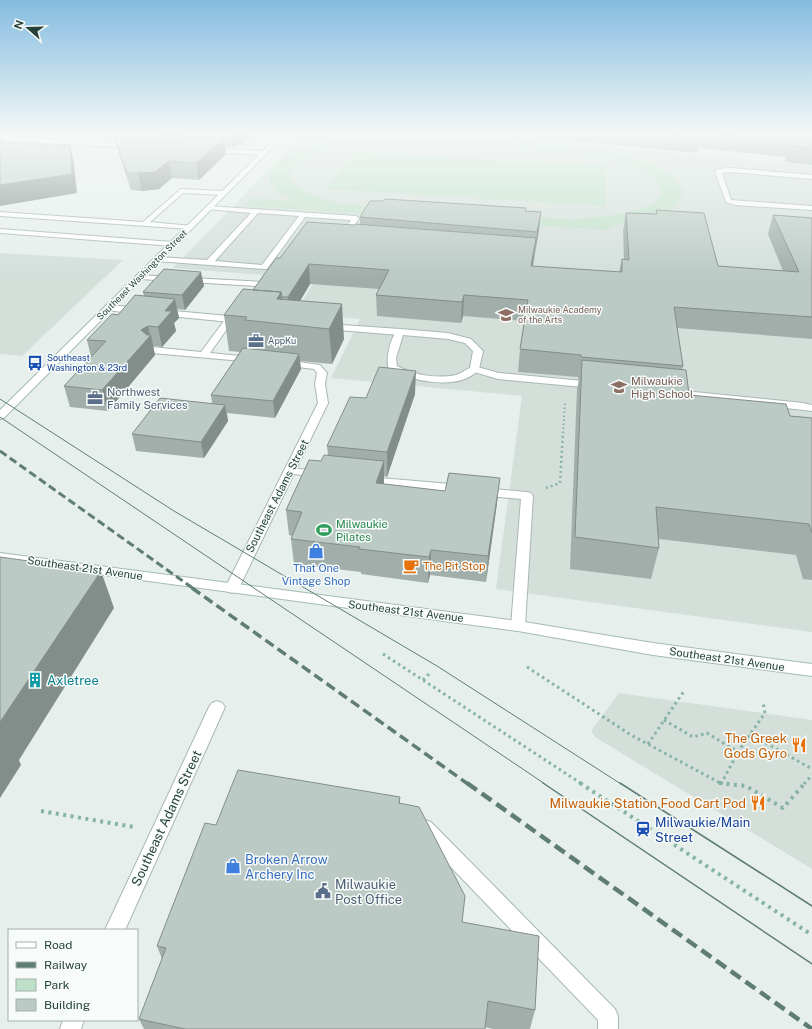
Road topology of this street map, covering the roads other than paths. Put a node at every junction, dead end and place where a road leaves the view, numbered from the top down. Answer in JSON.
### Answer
{"nodes":[{"id":1,"x":236,"y":181,"type":"edge"},
{"id":2,"x":721,"y":181,"type":"edge"},
{"id":3,"x":224,"y":193,"type":"junction"},
{"id":4,"x":209,"y":208,"type":"junction"},
{"id":5,"x":812,"y":208,"type":"edge"},
{"id":6,"x":256,"y":211,"type":"junction"},
{"id":7,"x":0,"y":214,"type":"edge"},
{"id":8,"x":303,"y":215,"type":"junction"},
{"id":9,"x":144,"y":224,"type":"junction"},
{"id":10,"x":190,"y":227,"type":"junction"},
{"id":11,"x":0,"y":231,"type":"edge"},
{"id":12,"x":351,"y":239,"type":"edge"},
{"id":13,"x":173,"y":244,"type":"junction"},
{"id":14,"x":159,"y":259,"type":"junction"},
{"id":15,"x":208,"y":263,"type":"junction"},
{"id":16,"x":140,"y":277,"type":"junction"},
{"id":17,"x":252,"y":301,"type":"edge"},
{"id":18,"x":110,"y":308,"type":"junction"},
{"id":19,"x":318,"y":326,"type":"edge"},
{"id":20,"x":400,"y":332,"type":"junction"},
{"id":21,"x":152,"y":350,"type":"dead end"},
{"id":22,"x":204,"y":355,"type":"junction"},
{"id":23,"x":257,"y":360,"type":"edge"},
{"id":24,"x":272,"y":362,"type":"edge"},
{"id":25,"x":474,"y":369,"type":"junction"},
{"id":26,"x":600,"y":386,"type":"edge"},
{"id":27,"x":663,"y":392,"type":"edge"},
{"id":28,"x":812,"y":408,"type":"edge"},
{"id":29,"x":0,"y":416,"type":"edge"},
{"id":30,"x":290,"y":471,"type":"junction"},
{"id":31,"x":331,"y":476,"type":"edge"},
{"id":32,"x":354,"y":478,"type":"edge"},
{"id":33,"x":0,"y":557,"type":"edge"},
{"id":34,"x":232,"y":588,"type":"junction"},
{"id":35,"x":518,"y":626,"type":"junction"},
{"id":36,"x":812,"y":670,"type":"edge"},
{"id":37,"x":217,"y":707,"type":"dead end"},
{"id":38,"x":414,"y":817,"type":"edge"},
{"id":39,"x":115,"y":929,"type":"edge"},
{"id":40,"x":608,"y":1029,"type":"edge"}],
"edges":[{"from":1,"to":3,"type":"street","name":"Southeast Washington Street"},
{"from":2,"to":5,"type":"street"},
{"from":3,"to":4,"type":"street","name":"Southeast Washington Street"},
{"from":3,"to":9,"type":"street"},
{"from":4,"to":6,"type":"street"},
{"from":4,"to":10,"type":"street","name":"Southeast Washington Street"},
{"from":6,"to":8,"type":"street"},
{"from":6,"to":15,"type":"street"},
{"from":7,"to":9,"type":"street"},
{"from":8,"to":12,"type":"street"},
{"from":8,"to":15,"type":"street"},
{"from":9,"to":10,"type":"street"},
{"from":10,"to":13,"type":"street","name":"Southeast Washington Street"},
{"from":11,"to":13,"type":"street"},
{"from":13,"to":14,"type":"street","name":"Southeast Washington Street"},
{"from":14,"to":15,"type":"street"},
{"from":14,"to":16,"type":"street","name":"Southeast Washington Street"},
{"from":16,"to":17,"type":"street"},
{"from":16,"to":18,"type":"street","name":"Southeast Washington Street"},
{"from":18,"to":22,"type":"street"},
{"from":18,"to":29,"type":"street","name":"Southeast Washington Street"},
{"from":19,"to":20,"type":"street"},
{"from":20,"to":25,"type":"street"},
{"from":20,"to":25,"type":"street"},
{"from":21,"to":22,"type":"street"},
{"from":22,"to":23,"type":"street"},
{"from":24,"to":30,"type":"street","name":"Southeast Adams Street"},
{"from":25,"to":26,"type":"street"},
{"from":27,"to":28,"type":"street"},
{"from":30,"to":31,"type":"street"},
{"from":30,"to":34,"type":"street","name":"Southeast Adams Street"},
{"from":32,"to":35,"type":"street"},
{"from":33,"to":34,"type":"street","name":"Southeast 21st Avenue"},
{"from":34,"to":35,"type":"street","name":"Southeast 21st Avenue"},
{"from":35,"to":36,"type":"street","name":"Southeast 21st Avenue"},
{"from":37,"to":39,"type":"street","name":"Southeast Adams Street"},
{"from":38,"to":40,"type":"street"}]}
